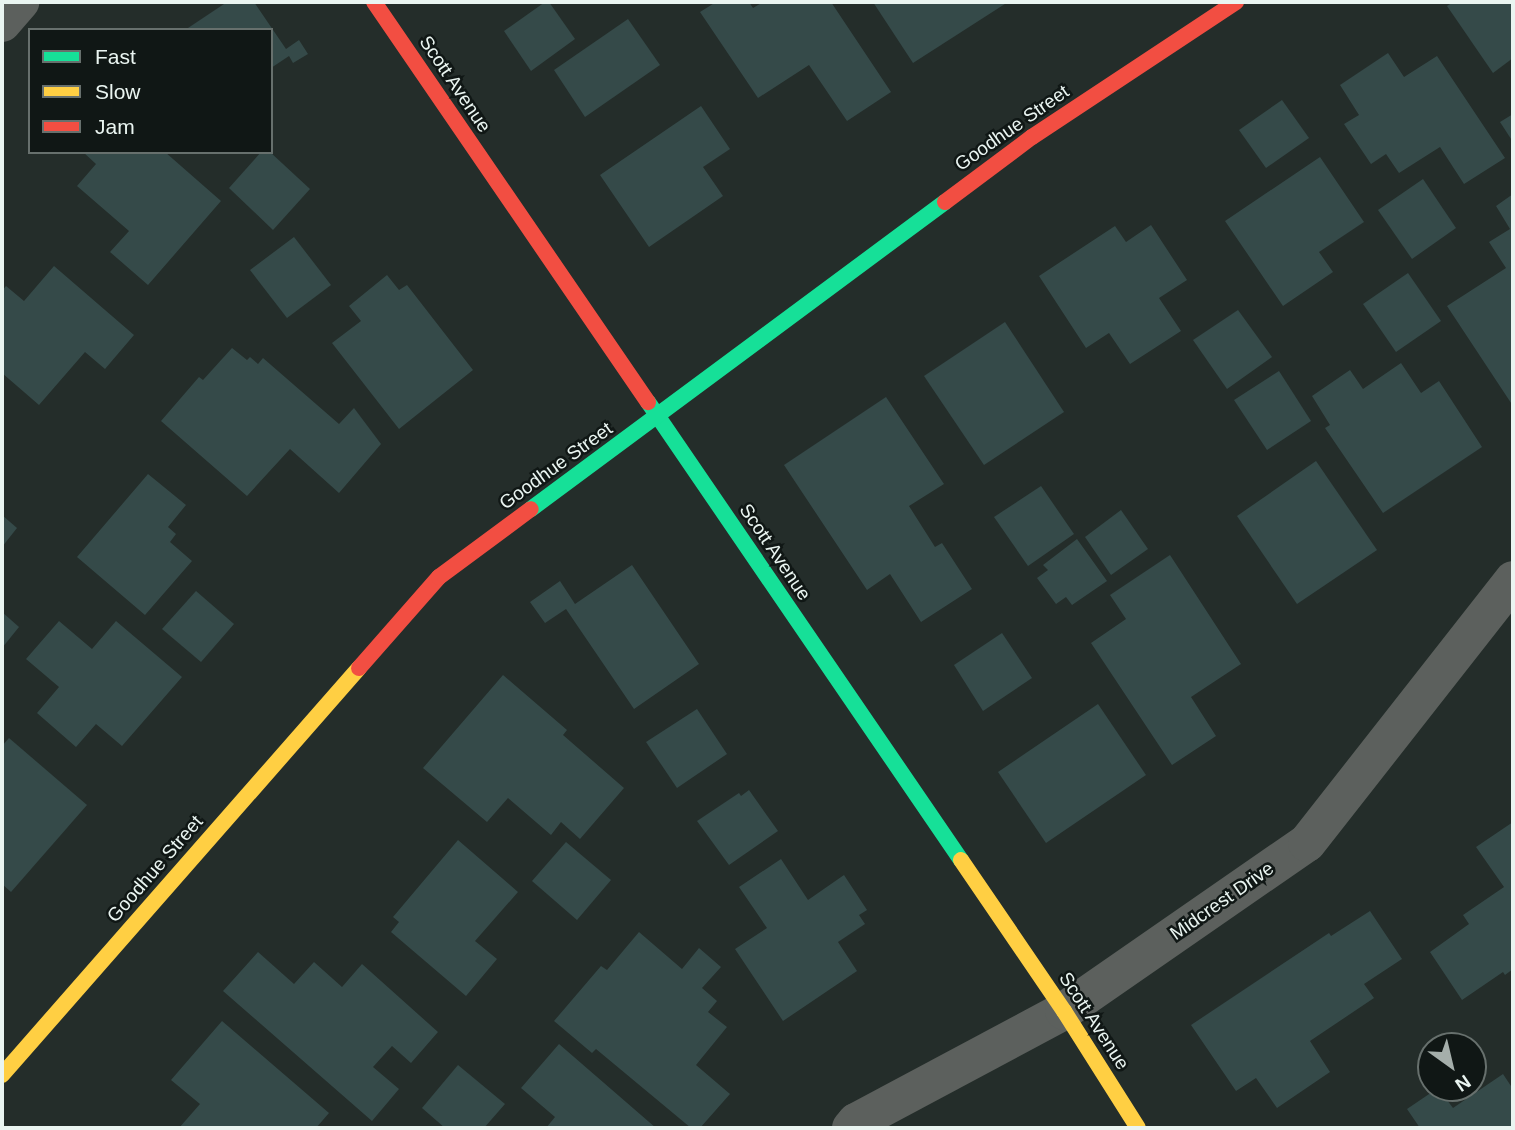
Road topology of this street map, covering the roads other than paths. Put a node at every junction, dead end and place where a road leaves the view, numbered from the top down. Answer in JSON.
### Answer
{"nodes":[{"id":1,"x":20,"y":2,"type":"edge"},
{"id":2,"x":374,"y":2,"type":"edge"},
{"id":3,"x":1236,"y":2,"type":"edge"},
{"id":4,"x":2,"y":23,"type":"edge"},
{"id":5,"x":657,"y":418,"type":"junction"},
{"id":6,"x":1513,"y":580,"type":"edge"},
{"id":7,"x":1064,"y":1012,"type":"junction"},
{"id":8,"x":2,"y":1075,"type":"edge"},
{"id":9,"x":851,"y":1128,"type":"edge"},
{"id":10,"x":1138,"y":1128,"type":"edge"}],
"edges":[{"from":1,"to":4,"type":"street"},
{"from":2,"to":5,"type":"street","name":"Scott Avenue"},
{"from":3,"to":5,"type":"street","name":"Goodhue Street"},
{"from":5,"to":7,"type":"street","name":"Scott Avenue"},
{"from":5,"to":8,"type":"street","name":"Goodhue Street"},
{"from":6,"to":7,"type":"street","name":"Midcrest Drive"},
{"from":7,"to":9,"type":"street","name":"Midcrest Drive"},
{"from":7,"to":10,"type":"street","name":"Scott Avenue"}]}
